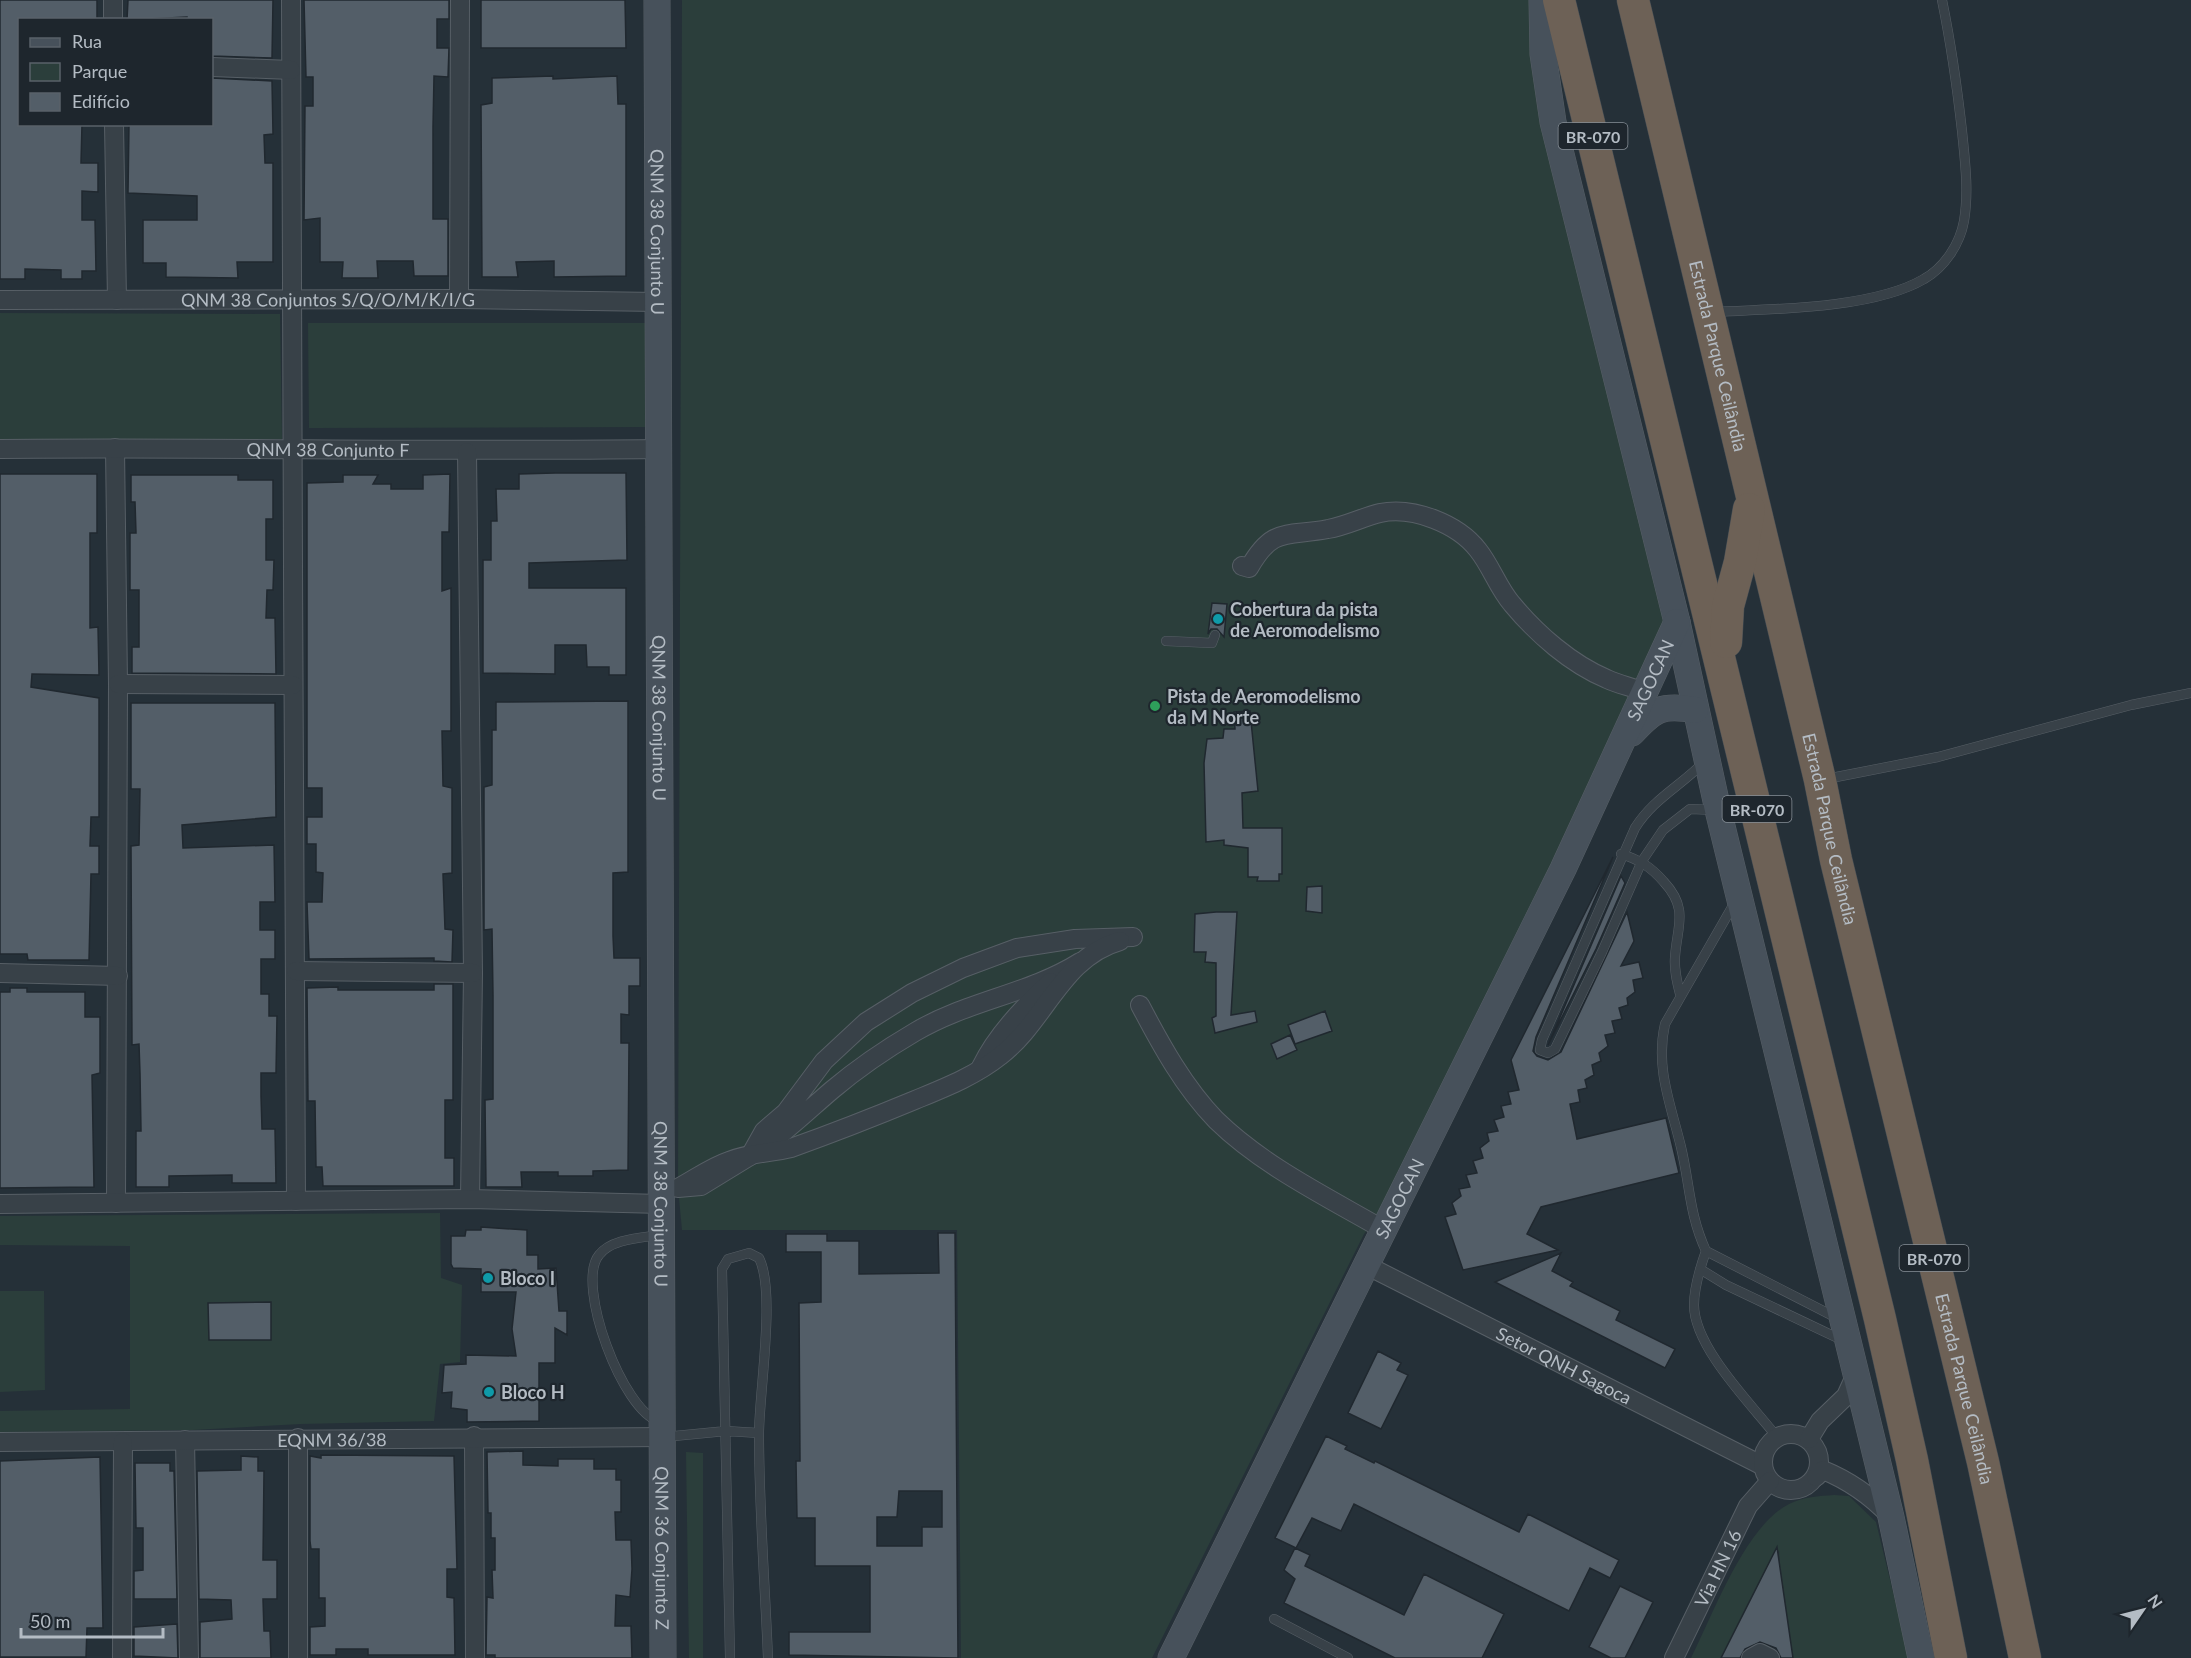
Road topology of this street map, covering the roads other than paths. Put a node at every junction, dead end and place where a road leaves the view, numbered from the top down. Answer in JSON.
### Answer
{"nodes":[{"id":1,"x":113,"y":0,"type":"edge"},
{"id":2,"x":291,"y":0,"type":"edge"},
{"id":3,"x":460,"y":0,"type":"edge"},
{"id":4,"x":657,"y":0,"type":"edge"},
{"id":5,"x":1542,"y":0,"type":"edge"},
{"id":6,"x":1559,"y":0,"type":"edge"},
{"id":7,"x":1633,"y":0,"type":"edge"},
{"id":8,"x":1942,"y":0,"type":"edge"},
{"id":9,"x":113,"y":18,"type":"edge"},
{"id":10,"x":213,"y":67,"type":"edge"},
{"id":11,"x":291,"y":70,"type":"junction"},
{"id":12,"x":114,"y":126,"type":"edge"},
{"id":13,"x":459,"y":299,"type":"junction"},
{"id":14,"x":0,"y":300,"type":"edge"},
{"id":15,"x":117,"y":300,"type":"junction"},
{"id":16,"x":293,"y":300,"type":"junction"},
{"id":17,"x":657,"y":302,"type":"junction"},
{"id":18,"x":1708,"y":313,"type":"junction"},
{"id":19,"x":291,"y":447,"type":"junction"},
{"id":20,"x":115,"y":448,"type":"junction"},
{"id":21,"x":0,"y":449,"type":"edge"},
{"id":22,"x":657,"y":449,"type":"junction"},
{"id":23,"x":467,"y":452,"type":"junction"},
{"id":24,"x":1751,"y":493,"type":"junction"},
{"id":25,"x":1685,"y":512,"type":"junction"},
{"id":26,"x":1242,"y":566,"type":"dead end"},
{"id":27,"x":1734,"y":580,"type":"junction"},
{"id":28,"x":1677,"y":622,"type":"junction"},
{"id":29,"x":1215,"y":635,"type":"dead end"},
{"id":30,"x":1166,"y":640,"type":"dead end"},
{"id":31,"x":1789,"y":652,"type":"junction"},
{"id":32,"x":118,"y":684,"type":"junction"},
{"id":33,"x":293,"y":685,"type":"junction"},
{"id":34,"x":1728,"y":686,"type":"junction"},
{"id":35,"x":1646,"y":693,"type":"junction"},
{"id":36,"x":2191,"y":693,"type":"edge"},
{"id":37,"x":1695,"y":710,"type":"junction"},
{"id":38,"x":1625,"y":739,"type":"junction"},
{"id":39,"x":1707,"y":759,"type":"junction"},
{"id":40,"x":1820,"y":780,"type":"junction"},
{"id":41,"x":1718,"y":810,"type":"junction"},
{"id":42,"x":1621,"y":855,"type":"junction"},
{"id":43,"x":1642,"y":861,"type":"junction"},
{"id":44,"x":1739,"y":895,"type":"junction"},
{"id":45,"x":1080,"y":962,"type":"junction"},
{"id":46,"x":296,"y":971,"type":"junction"},
{"id":47,"x":0,"y":973,"type":"edge"},
{"id":48,"x":473,"y":973,"type":"junction"},
{"id":49,"x":118,"y":976,"type":"junction"},
{"id":50,"x":1056,"y":976,"type":"junction"},
{"id":51,"x":1680,"y":994,"type":"junction"},
{"id":52,"x":1140,"y":1005,"type":"dead end"},
{"id":53,"x":980,"y":1069,"type":"junction"},
{"id":54,"x":750,"y":1156,"type":"junction"},
{"id":55,"x":470,"y":1199,"type":"junction"},
{"id":56,"x":296,"y":1201,"type":"junction"},
{"id":57,"x":116,"y":1203,"type":"junction"},
{"id":58,"x":0,"y":1204,"type":"edge"},
{"id":59,"x":662,"y":1204,"type":"junction"},
{"id":60,"x":1384,"y":1230,"type":"junction"},
{"id":61,"x":662,"y":1235,"type":"junction"},
{"id":62,"x":1706,"y":1251,"type":"junction"},
{"id":63,"x":1366,"y":1265,"type":"junction"},
{"id":64,"x":1700,"y":1269,"type":"junction"},
{"id":65,"x":1846,"y":1332,"type":"junction"},
{"id":66,"x":1856,"y":1374,"type":"junction"},
{"id":67,"x":664,"y":1430,"type":"junction"},
{"id":68,"x":726,"y":1431,"type":"junction"},
{"id":69,"x":759,"y":1433,"type":"junction"},
{"id":70,"x":474,"y":1436,"type":"junction"},
{"id":71,"x":1777,"y":1437,"type":"junction"},
{"id":72,"x":298,"y":1438,"type":"junction"},
{"id":73,"x":1809,"y":1439,"type":"junction"},
{"id":74,"x":185,"y":1440,"type":"junction"},
{"id":75,"x":0,"y":1442,"type":"edge"},
{"id":76,"x":123,"y":1442,"type":"junction"},
{"id":77,"x":1767,"y":1473,"type":"junction"},
{"id":78,"x":1816,"y":1477,"type":"junction"},
{"id":79,"x":1891,"y":1517,"type":"junction"},
{"id":80,"x":1274,"y":1619,"type":"dead end"},
{"id":81,"x":122,"y":1658,"type":"edge"},
{"id":82,"x":189,"y":1658,"type":"edge"},
{"id":83,"x":298,"y":1658,"type":"edge"},
{"id":84,"x":475,"y":1658,"type":"edge"},
{"id":85,"x":663,"y":1658,"type":"edge"},
{"id":86,"x":730,"y":1658,"type":"edge"},
{"id":87,"x":768,"y":1658,"type":"edge"},
{"id":88,"x":1171,"y":1658,"type":"edge"},
{"id":89,"x":1348,"y":1658,"type":"edge"},
{"id":90,"x":1674,"y":1658,"type":"edge"},
{"id":91,"x":1750,"y":1658,"type":"edge"},
{"id":92,"x":1770,"y":1658,"type":"edge"},
{"id":93,"x":1921,"y":1658,"type":"edge"},
{"id":94,"x":1951,"y":1658,"type":"edge"},
{"id":95,"x":2025,"y":1658,"type":"edge"}],
"edges":[{"from":1,"to":9,"type":"street"},
{"from":2,"to":11,"type":"street"},
{"from":3,"to":13,"type":"street"},
{"from":4,"to":17,"type":"street","name":"QNM 38 Conjunto U"},
{"from":5,"to":28,"type":"street"},
{"from":6,"to":25,"type":"highway","number":"BR-070"},
{"from":7,"to":18,"type":"highway","name":"Estrada Parque Ceilândia","number":"BR-070"},
{"from":8,"to":18,"type":"lane"},
{"from":10,"to":11,"type":"street"},
{"from":11,"to":16,"type":"street"},
{"from":12,"to":15,"type":"street"},
{"from":13,"to":16,"type":"street","name":"QNM 38 Conjuntos S/Q/O/M/K/I/G"},
{"from":13,"to":17,"type":"street","name":"QNM 38 Conjuntos S/Q/O/M/K/I/G"},
{"from":14,"to":15,"type":"street","name":"QNM 38 Conjuntos S/Q/O/M/K/I/G"},
{"from":15,"to":16,"type":"street","name":"QNM 38 Conjuntos S/Q/O/M/K/I/G"},
{"from":16,"to":19,"type":"street"},
{"from":17,"to":22,"type":"street","name":"QNM 38 Conjunto U"},
{"from":18,"to":24,"type":"highway","name":"Estrada Parque Ceilândia","number":"BR-070"},
{"from":19,"to":20,"type":"street","name":"QNM 38 Conjunto F"},
{"from":19,"to":23,"type":"street","name":"QNM 38 Conjunto F"},
{"from":19,"to":33,"type":"street"},
{"from":20,"to":21,"type":"street","name":"QNM 38 Conjunto F"},
{"from":20,"to":32,"type":"street"},
{"from":22,"to":23,"type":"street","name":"QNM 38 Conjunto F"},
{"from":22,"to":59,"type":"street","name":"QNM 38 Conjunto U"},
{"from":23,"to":48,"type":"street"},
{"from":24,"to":27,"type":"highway"},
{"from":24,"to":31,"type":"highway","name":"Estrada Parque Ceilândia","number":"BR-070"},
{"from":25,"to":27,"type":"highway"},
{"from":25,"to":34,"type":"highway","number":"BR-070"},
{"from":26,"to":35,"type":"street"},
{"from":27,"to":31,"type":"highway"},
{"from":27,"to":34,"type":"highway"},
{"from":28,"to":35,"type":"street","name":"SAGOCAN"},
{"from":28,"to":37,"type":"street"},
{"from":29,"to":30,"type":"lane"},
{"from":31,"to":40,"type":"highway","name":"Estrada Parque Ceilândia","number":"BR-070"},
{"from":32,"to":33,"type":"street"},
{"from":32,"to":49,"type":"street"},
{"from":33,"to":46,"type":"street"},
{"from":34,"to":94,"type":"highway","number":"BR-070"},
{"from":35,"to":38,"type":"street","name":"SAGOCAN"},
{"from":36,"to":40,"type":"lane"},
{"from":37,"to":38,"type":"street","name":"SAGOCAN"},
{"from":37,"to":39,"type":"street"},
{"from":38,"to":60,"type":"street","name":"SAGOCAN"},
{"from":39,"to":41,"type":"street"},
{"from":39,"to":42,"type":"lane"},
{"from":40,"to":95,"type":"highway","name":"Estrada Parque Ceilândia","number":"BR-070"},
{"from":41,"to":43,"type":"lane"},
{"from":41,"to":44,"type":"street"},
{"from":42,"to":43,"type":"lane"},
{"from":42,"to":43,"type":"lane"},
{"from":43,"to":51,"type":"lane"},
{"from":44,"to":51,"type":"lane"},
{"from":44,"to":65,"type":"street"},
{"from":45,"to":50,"type":"street"},
{"from":45,"to":53,"type":"street"},
{"from":45,"to":54,"type":"street"},
{"from":46,"to":48,"type":"street"},
{"from":46,"to":56,"type":"street"},
{"from":47,"to":49,"type":"street"},
{"from":48,"to":55,"type":"street"},
{"from":49,"to":57,"type":"street"},
{"from":50,"to":53,"type":"street"},
{"from":50,"to":54,"type":"street"},
{"from":51,"to":62,"type":"lane"},
{"from":52,"to":60,"type":"street"},
{"from":53,"to":54,"type":"street"},
{"from":55,"to":56,"type":"street"},
{"from":55,"to":59,"type":"street"},
{"from":56,"to":57,"type":"street"},
{"from":57,"to":58,"type":"street"},
{"from":59,"to":61,"type":"street","name":"QNM 38 Conjunto U"},
{"from":60,"to":63,"type":"street","name":"SAGOCAN"},
{"from":61,"to":67,"type":"street","name":"QNM 38 Conjunto U"},
{"from":61,"to":67,"type":"lane"},
{"from":62,"to":64,"type":"lane"},
{"from":62,"to":65,"type":"lane"},
{"from":63,"to":77,"type":"street","name":"Setor QNH Sagoca"},
{"from":63,"to":88,"type":"street","name":"SAGOCAN"},
{"from":64,"to":65,"type":"lane"},
{"from":64,"to":71,"type":"lane"},
{"from":65,"to":66,"type":"street"},
{"from":66,"to":73,"type":"street"},
{"from":66,"to":79,"type":"street"},
{"from":67,"to":68,"type":"lane"},
{"from":67,"to":70,"type":"street","name":"EQNM 36/38"},
{"from":67,"to":85,"type":"street","name":"QNM 36 Conjunto Z"},
{"from":68,"to":69,"type":"lane"},
{"from":68,"to":69,"type":"lane"},
{"from":68,"to":86,"type":"lane"},
{"from":69,"to":87,"type":"lane"},
{"from":70,"to":72,"type":"street","name":"EQNM 36/38"},
{"from":70,"to":84,"type":"street"},
{"from":71,"to":73,"type":"street"},
{"from":71,"to":77,"type":"street"},
{"from":72,"to":74,"type":"street","name":"EQNM 36/38"},
{"from":72,"to":83,"type":"street"},
{"from":73,"to":78,"type":"street"},
{"from":74,"to":76,"type":"street","name":"EQNM 36/38"},
{"from":74,"to":82,"type":"street"},
{"from":75,"to":76,"type":"street","name":"EQNM 36/38"},
{"from":76,"to":81,"type":"street"},
{"from":77,"to":78,"type":"street"},
{"from":77,"to":90,"type":"street","name":"Via HN 16"},
{"from":78,"to":79,"type":"street"},
{"from":79,"to":93,"type":"street"},
{"from":80,"to":89,"type":"lane"},
{"from":91,"to":92,"type":"street"}]}
